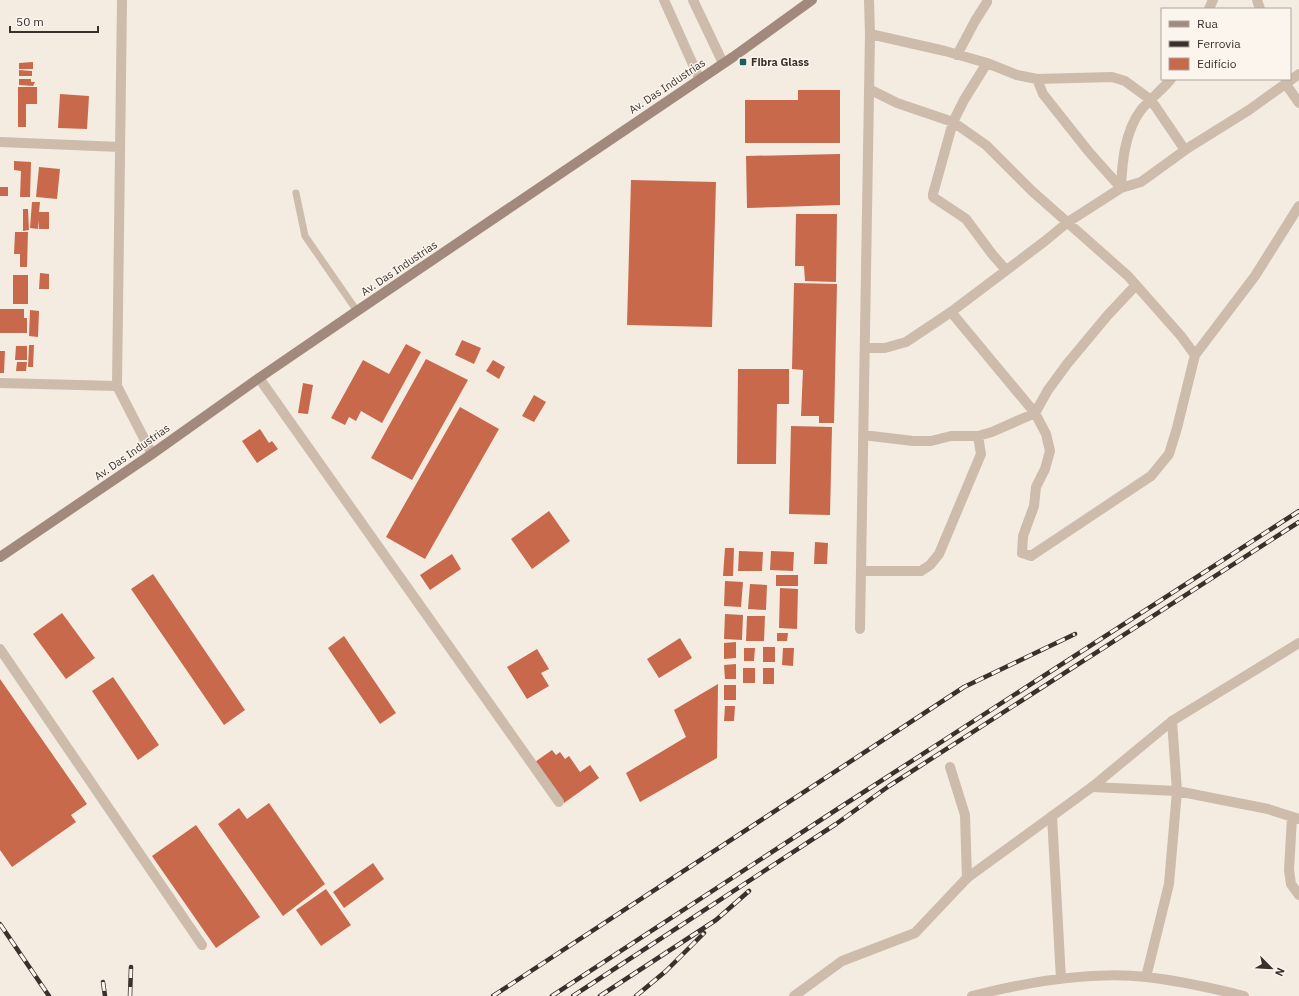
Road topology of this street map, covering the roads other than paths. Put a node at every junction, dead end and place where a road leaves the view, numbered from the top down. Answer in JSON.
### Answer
{"nodes":[{"id":1,"x":122,"y":0,"type":"edge"},
{"id":2,"x":664,"y":0,"type":"edge"},
{"id":3,"x":693,"y":0,"type":"edge"},
{"id":4,"x":812,"y":0,"type":"edge"},
{"id":5,"x":869,"y":0,"type":"edge"},
{"id":6,"x":987,"y":0,"type":"edge"},
{"id":7,"x":870,"y":34,"type":"junction"},
{"id":8,"x":957,"y":55,"type":"junction"},
{"id":9,"x":722,"y":63,"type":"junction"},
{"id":10,"x":987,"y":63,"type":"junction"},
{"id":11,"x":1292,"y":76,"type":"edge"},
{"id":12,"x":699,"y":78,"type":"junction"},
{"id":13,"x":1037,"y":79,"type":"junction"},
{"id":14,"x":1170,"y":80,"type":"edge"},
{"id":15,"x":1287,"y":80,"type":"edge"},
{"id":16,"x":869,"y":89,"type":"junction"},
{"id":17,"x":1151,"y":100,"type":"junction"},
{"id":18,"x":1299,"y":103,"type":"edge"},
{"id":19,"x":953,"y":122,"type":"junction"},
{"id":20,"x":0,"y":142,"type":"edge"},
{"id":21,"x":120,"y":148,"type":"junction"},
{"id":22,"x":1185,"y":150,"type":"junction"},
{"id":23,"x":1121,"y":188,"type":"junction"},
{"id":24,"x":296,"y":194,"type":"dead end"},
{"id":25,"x":1299,"y":206,"type":"edge"},
{"id":26,"x":1068,"y":222,"type":"junction"},
{"id":27,"x":1006,"y":270,"type":"junction"},
{"id":28,"x":1136,"y":285,"type":"junction"},
{"id":29,"x":357,"y":311,"type":"junction"},
{"id":30,"x":951,"y":312,"type":"junction"},
{"id":31,"x":865,"y":348,"type":"junction"},
{"id":32,"x":1195,"y":354,"type":"junction"},
{"id":33,"x":259,"y":378,"type":"junction"},
{"id":34,"x":0,"y":383,"type":"edge"},
{"id":35,"x":117,"y":386,"type":"junction"},
{"id":36,"x":1035,"y":413,"type":"junction"},
{"id":37,"x":863,"y":435,"type":"junction"},
{"id":38,"x":978,"y":436,"type":"junction"},
{"id":39,"x":152,"y":454,"type":"junction"},
{"id":40,"x":0,"y":557,"type":"edge"},
{"id":41,"x":861,"y":571,"type":"junction"},
{"id":42,"x":860,"y":629,"type":"dead end"},
{"id":43,"x":1299,"y":643,"type":"edge"},
{"id":44,"x":0,"y":649,"type":"edge"},
{"id":45,"x":1172,"y":721,"type":"junction"},
{"id":46,"x":950,"y":766,"type":"dead end"},
{"id":47,"x":1092,"y":787,"type":"junction"},
{"id":48,"x":1177,"y":791,"type":"junction"},
{"id":49,"x":559,"y":802,"type":"dead end"},
{"id":50,"x":1052,"y":816,"type":"junction"},
{"id":51,"x":1296,"y":818,"type":"edge"},
{"id":52,"x":967,"y":878,"type":"junction"},
{"id":53,"x":1299,"y":895,"type":"edge"},
{"id":54,"x":202,"y":945,"type":"dead end"},
{"id":55,"x":1146,"y":977,"type":"junction"},
{"id":56,"x":1061,"y":979,"type":"junction"},
{"id":57,"x":1002,"y":993,"type":"edge"},
{"id":58,"x":794,"y":996,"type":"edge"},
{"id":59,"x":972,"y":996,"type":"edge"},
{"id":60,"x":1244,"y":996,"type":"edge"}],
"edges":[{"from":1,"to":21,"type":"street"},
{"from":2,"to":12,"type":"street"},
{"from":3,"to":9,"type":"street"},
{"from":4,"to":9,"type":"main road","name":"Av. Das Industrias"},
{"from":5,"to":7,"type":"street"},
{"from":6,"to":8,"type":"street"},
{"from":7,"to":8,"type":"street"},
{"from":7,"to":16,"type":"street"},
{"from":8,"to":10,"type":"street"},
{"from":9,"to":12,"type":"main road","name":"Av. Das Industrias"},
{"from":10,"to":13,"type":"street"},
{"from":10,"to":19,"type":"street"},
{"from":11,"to":18,"type":"street"},
{"from":12,"to":29,"type":"main road","name":"Av. Das Industrias"},
{"from":13,"to":17,"type":"street"},
{"from":13,"to":23,"type":"street"},
{"from":14,"to":17,"type":"street"},
{"from":15,"to":22,"type":"street"},
{"from":16,"to":19,"type":"street"},
{"from":16,"to":31,"type":"street"},
{"from":17,"to":22,"type":"street"},
{"from":17,"to":23,"type":"street"},
{"from":19,"to":26,"type":"street"},
{"from":19,"to":27,"type":"street"},
{"from":20,"to":21,"type":"street"},
{"from":21,"to":35,"type":"street"},
{"from":22,"to":23,"type":"street"},
{"from":23,"to":26,"type":"street"},
{"from":24,"to":29,"type":"lane"},
{"from":25,"to":32,"type":"street"},
{"from":26,"to":27,"type":"street"},
{"from":26,"to":28,"type":"street"},
{"from":27,"to":30,"type":"street"},
{"from":28,"to":32,"type":"street"},
{"from":28,"to":36,"type":"street"},
{"from":29,"to":33,"type":"main road","name":"Av. Das Industrias"},
{"from":30,"to":31,"type":"street"},
{"from":30,"to":36,"type":"street"},
{"from":31,"to":37,"type":"street"},
{"from":32,"to":36,"type":"street"},
{"from":33,"to":39,"type":"main road","name":"Av. Das Industrias"},
{"from":33,"to":49,"type":"street"},
{"from":34,"to":35,"type":"street"},
{"from":35,"to":39,"type":"street"},
{"from":36,"to":38,"type":"street"},
{"from":37,"to":38,"type":"street"},
{"from":37,"to":41,"type":"street"},
{"from":38,"to":41,"type":"street"},
{"from":39,"to":40,"type":"main road","name":"Av. Das Industrias"},
{"from":41,"to":42,"type":"street"},
{"from":43,"to":45,"type":"street"},
{"from":44,"to":54,"type":"street"},
{"from":45,"to":47,"type":"street"},
{"from":45,"to":48,"type":"street"},
{"from":46,"to":52,"type":"street"},
{"from":47,"to":48,"type":"street"},
{"from":47,"to":50,"type":"street"},
{"from":48,"to":51,"type":"street"},
{"from":48,"to":55,"type":"street"},
{"from":50,"to":52,"type":"street"},
{"from":50,"to":56,"type":"street"},
{"from":51,"to":53,"type":"street"},
{"from":52,"to":58,"type":"street"},
{"from":55,"to":56,"type":"street"},
{"from":55,"to":60,"type":"street"},
{"from":56,"to":57,"type":"street"},
{"from":57,"to":59,"type":"street"}]}
